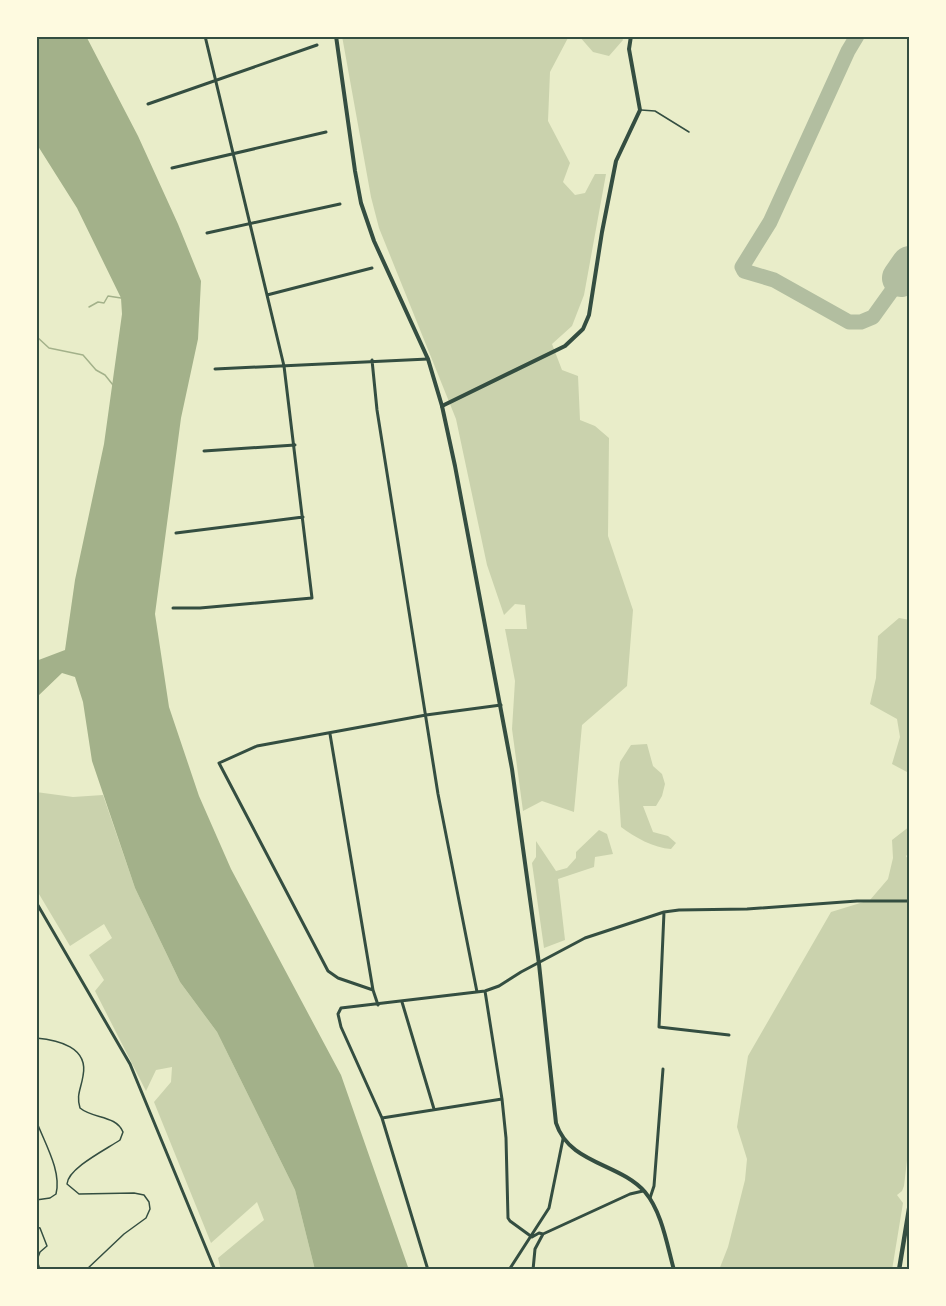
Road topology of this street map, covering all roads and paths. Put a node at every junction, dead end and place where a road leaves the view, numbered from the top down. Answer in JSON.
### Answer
{"nodes":[{"id":1,"x":205,"y":36,"type":"edge"},
{"id":2,"x":336,"y":36,"type":"edge"},
{"id":3,"x":631,"y":36,"type":"edge"},
{"id":4,"x":317,"y":45,"type":"dead end"},
{"id":5,"x":216,"y":81,"type":"junction"},
{"id":6,"x":148,"y":104,"type":"dead end"},
{"id":7,"x":640,"y":110,"type":"junction"},
{"id":8,"x":326,"y":132,"type":"dead end"},
{"id":9,"x":689,"y":132,"type":"dead end"},
{"id":10,"x":232,"y":154,"type":"junction"},
{"id":11,"x":172,"y":168,"type":"dead end"},
{"id":12,"x":340,"y":204,"type":"dead end"},
{"id":13,"x":249,"y":224,"type":"junction"},
{"id":14,"x":207,"y":233,"type":"dead end"},
{"id":15,"x":372,"y":268,"type":"dead end"},
{"id":16,"x":267,"y":295,"type":"junction"},
{"id":17,"x":428,"y":359,"type":"junction"},
{"id":18,"x":372,"y":360,"type":"junction"},
{"id":19,"x":284,"y":366,"type":"junction"},
{"id":20,"x":215,"y":369,"type":"dead end"},
{"id":21,"x":441,"y":405,"type":"junction"},
{"id":22,"x":295,"y":445,"type":"junction"},
{"id":23,"x":204,"y":451,"type":"dead end"},
{"id":24,"x":303,"y":517,"type":"junction"},
{"id":25,"x":176,"y":533,"type":"dead end"},
{"id":26,"x":173,"y":608,"type":"dead end"},
{"id":27,"x":501,"y":705,"type":"junction"},
{"id":28,"x":426,"y":715,"type":"junction"},
{"id":29,"x":330,"y":734,"type":"junction"},
{"id":30,"x":910,"y":901,"type":"edge"},
{"id":31,"x":36,"y":902,"type":"edge"},
{"id":32,"x":664,"y":912,"type":"junction"},
{"id":33,"x":539,"y":964,"type":"junction"},
{"id":34,"x":373,"y":990,"type":"junction"},
{"id":35,"x":485,"y":991,"type":"junction"},
{"id":36,"x":477,"y":992,"type":"junction"},
{"id":37,"x":402,"y":1002,"type":"junction"},
{"id":38,"x":378,"y":1005,"type":"junction"},
{"id":39,"x":729,"y":1035,"type":"dead end"},
{"id":40,"x":36,"y":1038,"type":"edge"},
{"id":41,"x":663,"y":1069,"type":"dead end"},
{"id":42,"x":502,"y":1099,"type":"junction"},
{"id":43,"x":434,"y":1109,"type":"junction"},
{"id":44,"x":382,"y":1118,"type":"junction"},
{"id":45,"x":36,"y":1120,"type":"edge"},
{"id":46,"x":563,"y":1139,"type":"junction"},
{"id":47,"x":644,"y":1191,"type":"junction"},
{"id":48,"x":650,"y":1199,"type":"junction"},
{"id":49,"x":36,"y":1200,"type":"edge"},
{"id":50,"x":910,"y":1203,"type":"edge"},
{"id":51,"x":36,"y":1227,"type":"edge"},
{"id":52,"x":543,"y":1234,"type":"junction"},
{"id":53,"x":532,"y":1237,"type":"junction"},
{"id":54,"x":40,"y":1270,"type":"edge"},
{"id":55,"x":86,"y":1270,"type":"edge"},
{"id":56,"x":215,"y":1270,"type":"edge"},
{"id":57,"x":428,"y":1270,"type":"edge"},
{"id":58,"x":509,"y":1270,"type":"edge"},
{"id":59,"x":533,"y":1270,"type":"edge"},
{"id":60,"x":672,"y":1270,"type":"edge"},
{"id":61,"x":899,"y":1270,"type":"edge"}],
"edges":[{"from":1,"to":5,"type":"street"},
{"from":2,"to":17,"type":"main road"},
{"from":3,"to":7,"type":"main road"},
{"from":4,"to":5,"type":"street"},
{"from":5,"to":6,"type":"street"},
{"from":5,"to":10,"type":"street"},
{"from":7,"to":9,"type":"lane"},
{"from":7,"to":21,"type":"main road"},
{"from":8,"to":10,"type":"street"},
{"from":10,"to":11,"type":"street"},
{"from":10,"to":13,"type":"street"},
{"from":12,"to":13,"type":"street"},
{"from":13,"to":14,"type":"street"},
{"from":13,"to":16,"type":"street"},
{"from":15,"to":16,"type":"street"},
{"from":16,"to":19,"type":"street"},
{"from":17,"to":18,"type":"street"},
{"from":17,"to":21,"type":"main road"},
{"from":18,"to":19,"type":"street"},
{"from":18,"to":28,"type":"street"},
{"from":19,"to":20,"type":"street"},
{"from":19,"to":22,"type":"street"},
{"from":21,"to":27,"type":"main road"},
{"from":22,"to":23,"type":"street"},
{"from":22,"to":24,"type":"street"},
{"from":24,"to":25,"type":"street"},
{"from":24,"to":26,"type":"street"},
{"from":27,"to":28,"type":"street"},
{"from":27,"to":33,"type":"main road"},
{"from":28,"to":29,"type":"street"},
{"from":28,"to":36,"type":"street"},
{"from":29,"to":34,"type":"street"},
{"from":29,"to":34,"type":"street"},
{"from":30,"to":32,"type":"street"},
{"from":31,"to":56,"type":"street"},
{"from":32,"to":33,"type":"street"},
{"from":32,"to":39,"type":"street"},
{"from":33,"to":35,"type":"street"},
{"from":33,"to":46,"type":"main road"},
{"from":34,"to":38,"type":"street"},
{"from":35,"to":36,"type":"street"},
{"from":35,"to":42,"type":"street"},
{"from":36,"to":37,"type":"street"},
{"from":37,"to":38,"type":"street"},
{"from":37,"to":43,"type":"street"},
{"from":38,"to":44,"type":"street"},
{"from":40,"to":55,"type":"path"},
{"from":41,"to":48,"type":"street"},
{"from":42,"to":43,"type":"street"},
{"from":42,"to":53,"type":"street"},
{"from":43,"to":44,"type":"street"},
{"from":44,"to":57,"type":"street"},
{"from":45,"to":49,"type":"path"},
{"from":46,"to":47,"type":"main road"},
{"from":46,"to":53,"type":"street"},
{"from":47,"to":48,"type":"main road"},
{"from":47,"to":52,"type":"street"},
{"from":48,"to":60,"type":"main road"},
{"from":50,"to":61,"type":"main road"},
{"from":51,"to":54,"type":"path"},
{"from":52,"to":53,"type":"street"},
{"from":52,"to":59,"type":"street"},
{"from":53,"to":58,"type":"street"}]}
